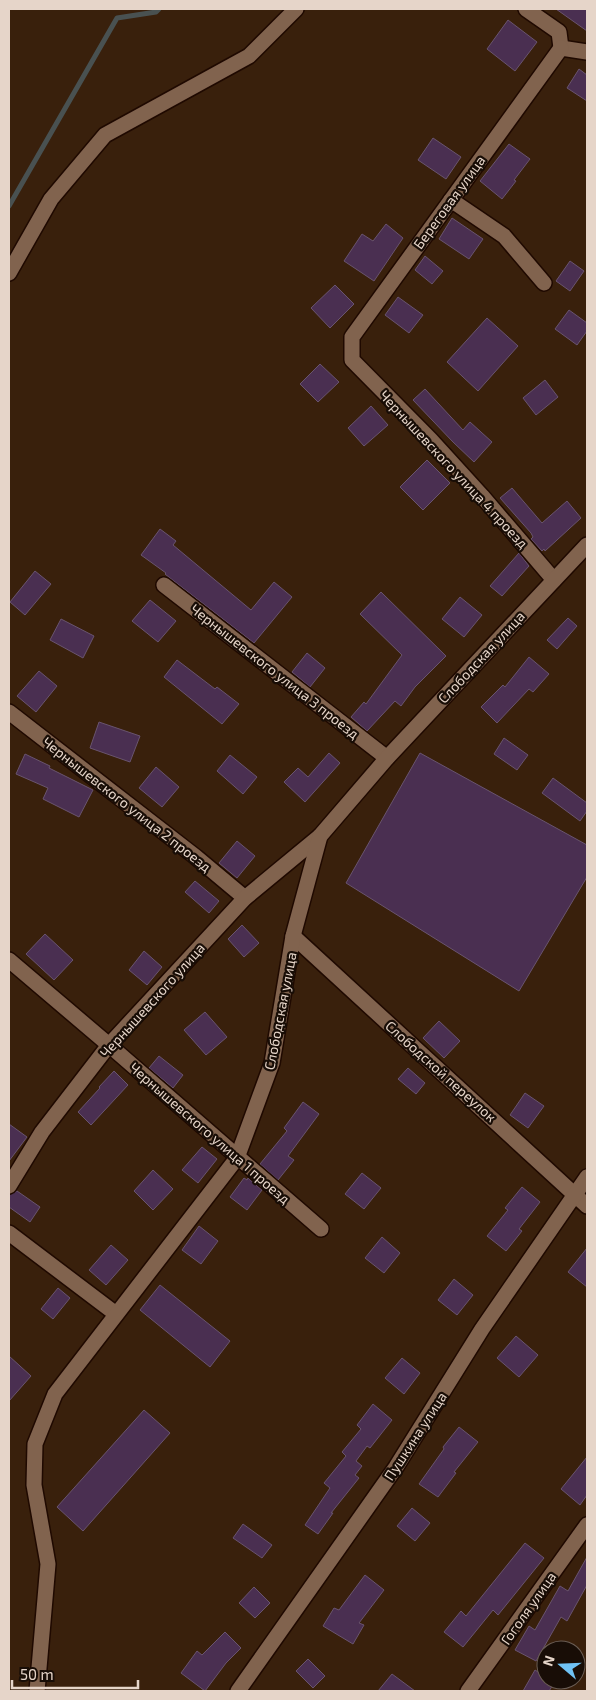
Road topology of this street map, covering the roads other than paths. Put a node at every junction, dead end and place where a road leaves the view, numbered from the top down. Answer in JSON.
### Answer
{"nodes":[{"id":1,"x":296,"y":9,"type":"edge"},
{"id":2,"x":526,"y":9,"type":"edge"},
{"id":3,"x":561,"y":48,"type":"junction"},
{"id":4,"x":587,"y":52,"type":"edge"},
{"id":5,"x":451,"y":200,"type":"junction"},
{"id":6,"x":9,"y":273,"type":"edge"},
{"id":7,"x":544,"y":283,"type":"dead end"},
{"id":8,"x":352,"y":360,"type":"joint"},
{"id":9,"x":587,"y":545,"type":"edge"},
{"id":10,"x":554,"y":580,"type":"junction"},
{"id":11,"x":164,"y":585,"type":"dead end"},
{"id":12,"x":9,"y":712,"type":"edge"},
{"id":13,"x":387,"y":758,"type":"junction"},
{"id":14,"x":320,"y":836,"type":"junction"},
{"id":15,"x":245,"y":898,"type":"junction"},
{"id":16,"x":293,"y":936,"type":"junction"},
{"id":17,"x":9,"y":960,"type":"edge"},
{"id":18,"x":109,"y":1045,"type":"junction"},
{"id":19,"x":237,"y":1158,"type":"junction"},
{"id":20,"x":587,"y":1177,"type":"edge"},
{"id":21,"x":9,"y":1186,"type":"edge"},
{"id":22,"x":575,"y":1194,"type":"junction"},
{"id":23,"x":587,"y":1206,"type":"edge"},
{"id":24,"x":320,"y":1229,"type":"dead end"},
{"id":25,"x":9,"y":1233,"type":"edge"},
{"id":26,"x":116,"y":1314,"type":"junction"},
{"id":27,"x":587,"y":1524,"type":"edge"},
{"id":28,"x":37,"y":1691,"type":"edge"},
{"id":29,"x":238,"y":1691,"type":"edge"},
{"id":30,"x":468,"y":1691,"type":"edge"}],
"edges":[{"from":1,"to":6,"type":"street"},
{"from":2,"to":3,"type":"street"},
{"from":3,"to":4,"type":"street"},
{"from":3,"to":5,"type":"street","name":"Береговая улица"},
{"from":5,"to":7,"type":"street"},
{"from":5,"to":8,"type":"street","name":"Береговая улица"},
{"from":8,"to":10,"type":"street","name":"Чернышевского улица 4 проезд"},
{"from":9,"to":10,"type":"street","name":"Слободская улица"},
{"from":10,"to":13,"type":"street","name":"Слободская улица"},
{"from":11,"to":13,"type":"street","name":"Чернышевского улица 3 проезд"},
{"from":12,"to":15,"type":"street","name":"Чернышевского улица 2 проезд"},
{"from":13,"to":14,"type":"street","name":"Слободская улица"},
{"from":14,"to":15,"type":"street","name":"Чернышевского улица"},
{"from":14,"to":16,"type":"street","name":"Слободская улица"},
{"from":15,"to":18,"type":"street","name":"Чернышевского улица"},
{"from":16,"to":19,"type":"street","name":"Слободская улица"},
{"from":16,"to":22,"type":"street","name":"Слободской переулок"},
{"from":17,"to":18,"type":"street","name":"Чернышевского улица 1 проезд"},
{"from":18,"to":19,"type":"street","name":"Чернышевского улица 1 проезд"},
{"from":18,"to":21,"type":"street","name":"Чернышевского улица"},
{"from":19,"to":24,"type":"street","name":"Чернышевского улица 1 проезд"},
{"from":19,"to":26,"type":"street","name":"Слободская улица"},
{"from":20,"to":22,"type":"street","name":"Пушкина улица"},
{"from":22,"to":23,"type":"street","name":"Слободской переулок"},
{"from":22,"to":29,"type":"street","name":"Пушкина улица"},
{"from":25,"to":26,"type":"street"},
{"from":26,"to":28,"type":"street","name":"Слободская улица"},
{"from":27,"to":30,"type":"street","name":"Гоголя улица"}]}
